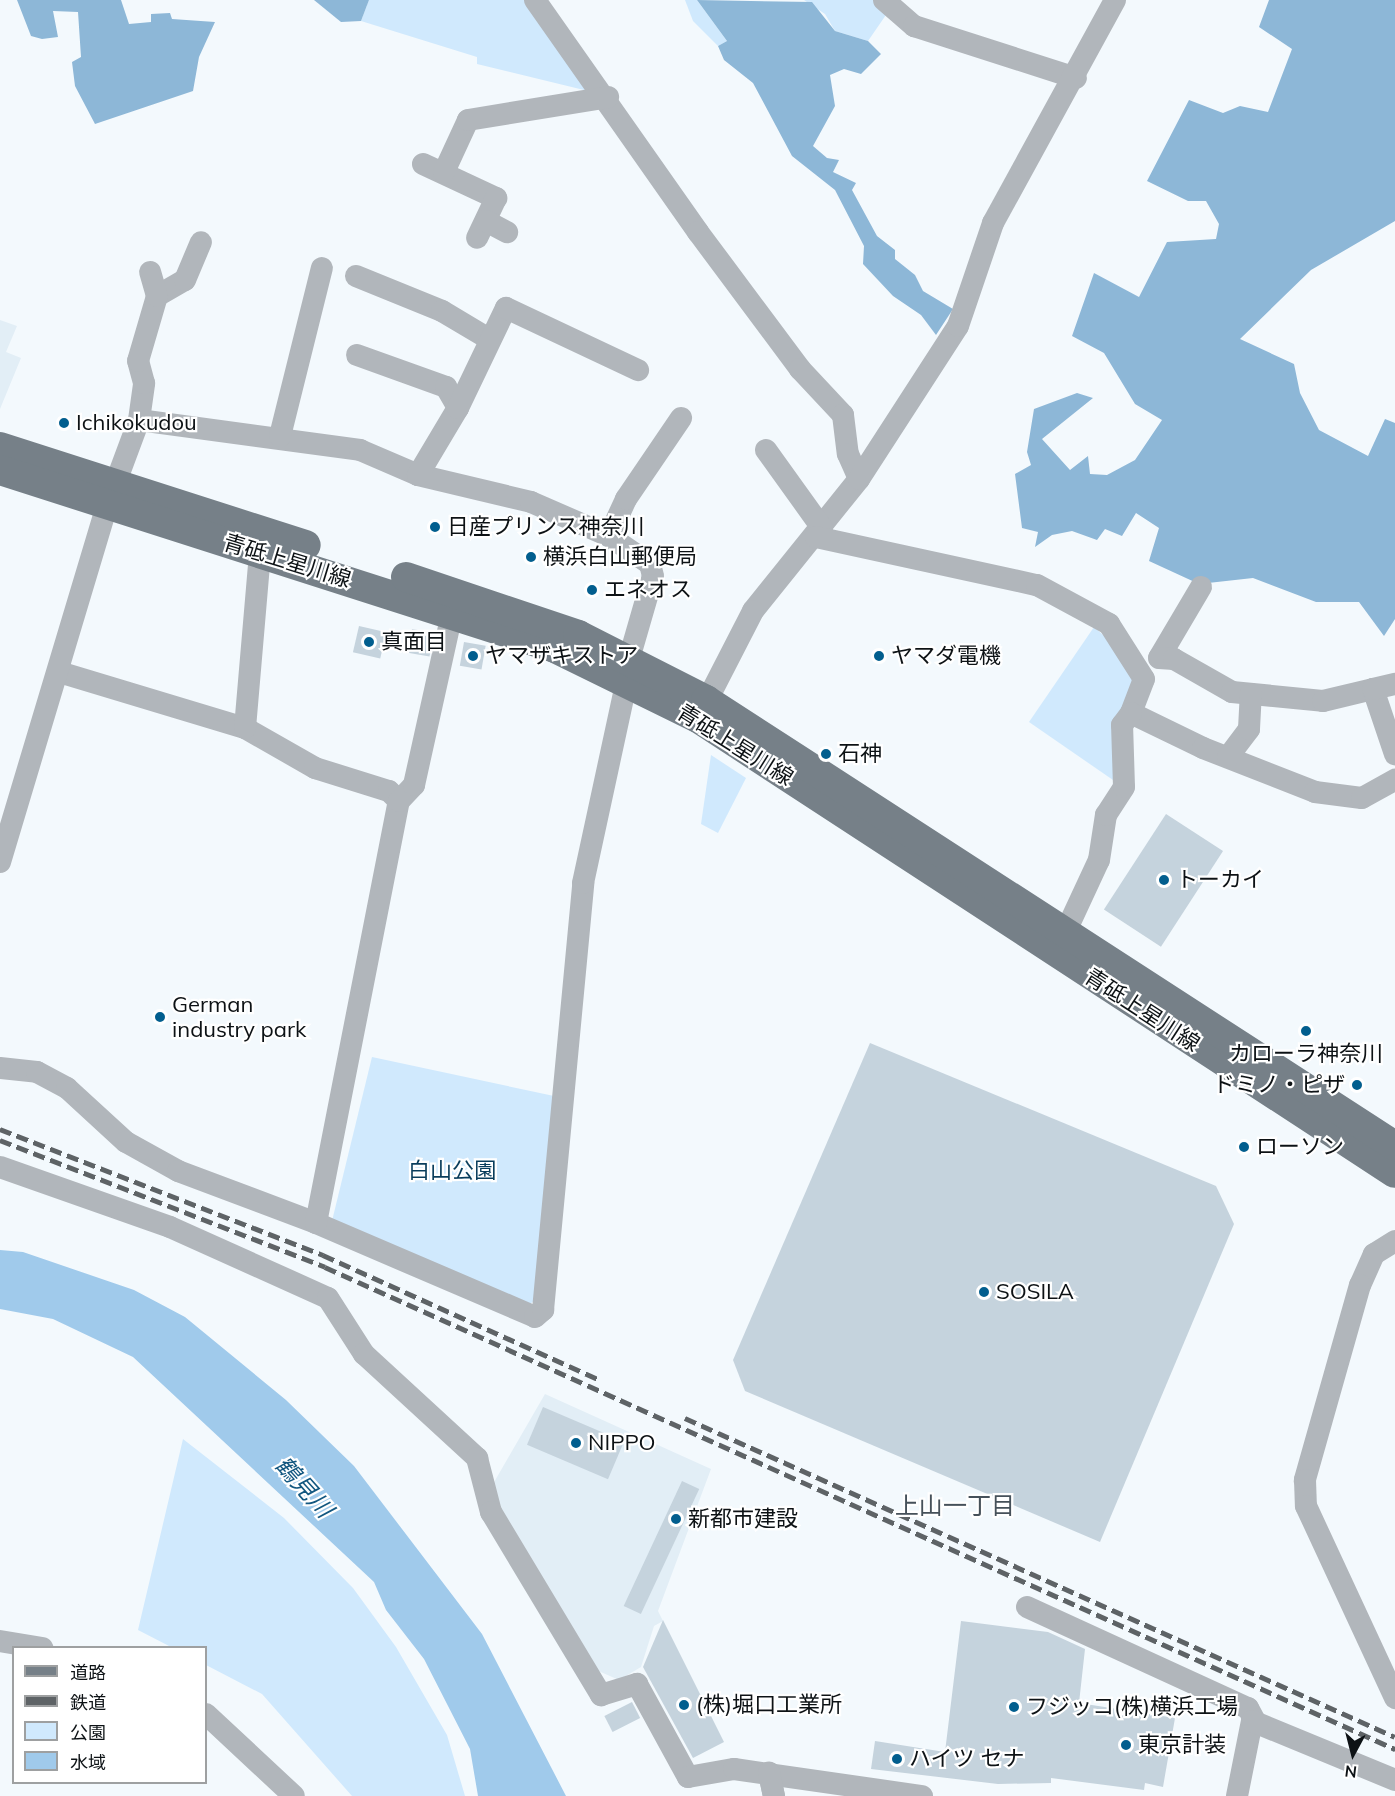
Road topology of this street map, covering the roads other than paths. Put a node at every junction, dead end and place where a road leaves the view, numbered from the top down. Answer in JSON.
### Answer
{"nodes":[{"id":1,"x":535,"y":0,"type":"edge"},
{"id":2,"x":884,"y":0,"type":"edge"},
{"id":3,"x":1115,"y":0,"type":"edge"},
{"id":4,"x":1076,"y":78,"type":"junction"},
{"id":5,"x":608,"y":98,"type":"junction"},
{"id":6,"x":507,"y":232,"type":"dead end"},
{"id":7,"x":201,"y":242,"type":"dead end"},
{"id":8,"x":322,"y":268,"type":"dead end"},
{"id":9,"x":150,"y":272,"type":"dead end"},
{"id":10,"x":356,"y":276,"type":"dead end"},
{"id":11,"x":157,"y":297,"type":"junction"},
{"id":12,"x":489,"y":339,"type":"junction"},
{"id":13,"x":357,"y":355,"type":"dead end"},
{"id":14,"x":638,"y":370,"type":"dead end"},
{"id":15,"x":458,"y":408,"type":"junction"},
{"id":16,"x":681,"y":418,"type":"dead end"},
{"id":17,"x":139,"y":420,"type":"junction"},
{"id":18,"x":280,"y":435,"type":"junction"},
{"id":19,"x":0,"y":447,"type":"edge"},
{"id":20,"x":766,"y":450,"type":"dead end"},
{"id":21,"x":0,"y":470,"type":"edge"},
{"id":22,"x":418,"y":475,"type":"junction"},
{"id":23,"x":859,"y":479,"type":"junction"},
{"id":24,"x":111,"y":496,"type":"junction"},
{"id":25,"x":819,"y":533,"type":"junction"},
{"id":26,"x":609,"y":536,"type":"junction"},
{"id":27,"x":260,"y":553,"type":"junction"},
{"id":28,"x":1201,"y":587,"type":"dead end"},
{"id":29,"x":452,"y":614,"type":"junction"},
{"id":30,"x":1159,"y":658,"type":"junction"},
{"id":31,"x":628,"y":671,"type":"junction"},
{"id":32,"x":58,"y":672,"type":"junction"},
{"id":33,"x":1144,"y":679,"type":"junction"},
{"id":34,"x":1384,"y":686,"type":"edge"},
{"id":35,"x":1251,"y":694,"type":"junction"},
{"id":36,"x":702,"y":709,"type":"junction"},
{"id":37,"x":1131,"y":713,"type":"junction"},
{"id":38,"x":245,"y":728,"type":"junction"},
{"id":39,"x":1395,"y":754,"type":"edge"},
{"id":40,"x":1228,"y":757,"type":"junction"},
{"id":41,"x":1395,"y":780,"type":"edge"},
{"id":42,"x":399,"y":801,"type":"junction"},
{"id":43,"x":0,"y":862,"type":"edge"},
{"id":44,"x":1060,"y":943,"type":"junction"},
{"id":45,"x":0,"y":1068,"type":"edge"},
{"id":46,"x":1395,"y":1146,"type":"edge"},
{"id":47,"x":0,"y":1167,"type":"edge"},
{"id":48,"x":1395,"y":1173,"type":"edge"},
{"id":49,"x":316,"y":1223,"type":"junction"},
{"id":50,"x":1395,"y":1241,"type":"edge"},
{"id":51,"x":1027,"y":1607,"type":"dead end"},
{"id":52,"x":0,"y":1641,"type":"edge"},
{"id":53,"x":35,"y":1646,"type":"edge"},
{"id":54,"x":1395,"y":1698,"type":"edge"},
{"id":55,"x":207,"y":1715,"type":"edge"},
{"id":56,"x":1255,"y":1721,"type":"junction"},
{"id":57,"x":769,"y":1773,"type":"junction"},
{"id":58,"x":1395,"y":1780,"type":"edge"},
{"id":59,"x":294,"y":1796,"type":"edge"},
{"id":60,"x":774,"y":1796,"type":"edge"},
{"id":61,"x":922,"y":1796,"type":"edge"},
{"id":62,"x":1237,"y":1796,"type":"edge"}],
"edges":[{"from":1,"to":5,"type":"street"},
{"from":2,"to":4,"type":"street"},
{"from":3,"to":4,"type":"street"},
{"from":4,"to":23,"type":"street"},
{"from":5,"to":6,"type":"street"},
{"from":5,"to":23,"type":"street"},
{"from":7,"to":11,"type":"street"},
{"from":8,"to":18,"type":"street"},
{"from":9,"to":11,"type":"street"},
{"from":10,"to":12,"type":"street"},
{"from":11,"to":17,"type":"street"},
{"from":12,"to":14,"type":"street"},
{"from":12,"to":15,"type":"street"},
{"from":13,"to":15,"type":"street"},
{"from":15,"to":22,"type":"street"},
{"from":16,"to":26,"type":"street"},
{"from":17,"to":18,"type":"street"},
{"from":17,"to":24,"type":"street"},
{"from":18,"to":22,"type":"street"},
{"from":19,"to":24,"type":"main road","name":"青砥上星川線"},
{"from":20,"to":25,"type":"street"},
{"from":21,"to":24,"type":"main road","name":"青砥上星川線"},
{"from":22,"to":26,"type":"street"},
{"from":23,"to":25,"type":"street"},
{"from":24,"to":27,"type":"main road","name":"青砥上星川線"},
{"from":24,"to":31,"type":"main road","name":"青砥上星川線"},
{"from":24,"to":32,"type":"street"},
{"from":25,"to":33,"type":"street"},
{"from":25,"to":36,"type":"street"},
{"from":26,"to":31,"type":"street"},
{"from":27,"to":29,"type":"main road","name":"青砥上星川線"},
{"from":27,"to":38,"type":"street"},
{"from":28,"to":30,"type":"street"},
{"from":29,"to":31,"type":"main road","name":"青砥上星川線"},
{"from":29,"to":42,"type":"street"},
{"from":30,"to":33,"type":"street"},
{"from":30,"to":35,"type":"street"},
{"from":31,"to":36,"type":"main road","name":"青砥上星川線"},
{"from":31,"to":49,"type":"street"},
{"from":32,"to":38,"type":"street"},
{"from":32,"to":43,"type":"street"},
{"from":33,"to":37,"type":"street"},
{"from":34,"to":35,"type":"street"},
{"from":34,"to":39,"type":"street"},
{"from":35,"to":40,"type":"street"},
{"from":36,"to":44,"type":"main road","name":"青砥上星川線"},
{"from":37,"to":40,"type":"street"},
{"from":37,"to":44,"type":"street"},
{"from":38,"to":42,"type":"street"},
{"from":40,"to":41,"type":"street"},
{"from":42,"to":49,"type":"street"},
{"from":44,"to":46,"type":"main road","name":"青砥上星川線"},
{"from":44,"to":48,"type":"main road","name":"青砥上星川線"},
{"from":45,"to":49,"type":"street"},
{"from":47,"to":57,"type":"street"},
{"from":50,"to":54,"type":"street"},
{"from":51,"to":56,"type":"street"},
{"from":52,"to":53,"type":"street"},
{"from":55,"to":59,"type":"street"},
{"from":56,"to":58,"type":"street"},
{"from":56,"to":62,"type":"street"},
{"from":57,"to":60,"type":"street"},
{"from":57,"to":61,"type":"street"}]}
